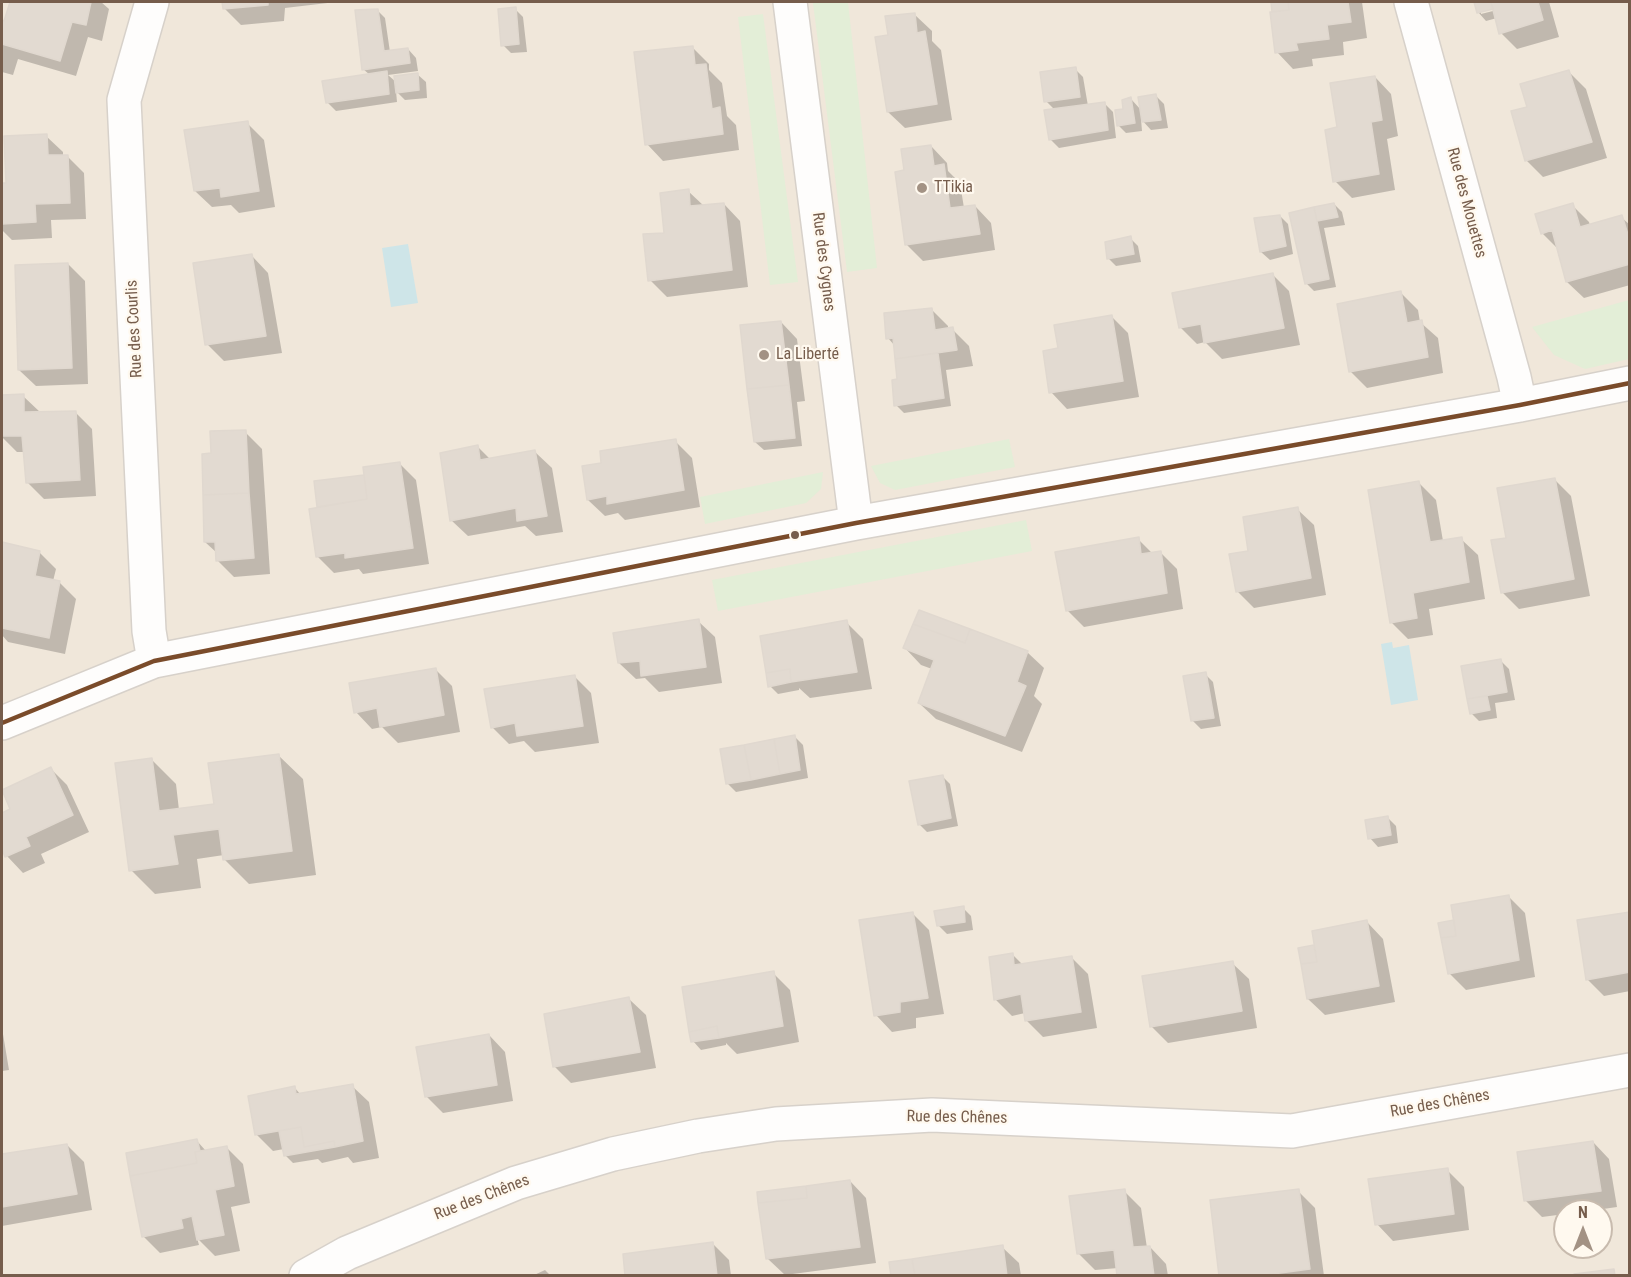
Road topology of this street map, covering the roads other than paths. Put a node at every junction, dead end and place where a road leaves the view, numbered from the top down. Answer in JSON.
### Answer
{"nodes":[{"id":1,"x":152,"y":2,"type":"edge"},
{"id":2,"x":790,"y":2,"type":"edge"},
{"id":3,"x":1411,"y":2,"type":"edge"},
{"id":4,"x":1629,"y":383,"type":"edge"},
{"id":5,"x":1520,"y":405,"type":"junction"},
{"id":6,"x":856,"y":523,"type":"junction"},
{"id":7,"x":154,"y":661,"type":"junction"},
{"id":8,"x":2,"y":723,"type":"edge"},
{"id":9,"x":1629,"y":1070,"type":"edge"},
{"id":10,"x":306,"y":1275,"type":"edge"}],
"edges":[{"from":1,"to":7,"type":"street","name":"Rue des Courlis"},
{"from":2,"to":6,"type":"street","name":"Rue des Cygnes"},
{"from":3,"to":5,"type":"street","name":"Rue des Mouettes"},
{"from":4,"to":5,"type":"street"},
{"from":5,"to":6,"type":"street"},
{"from":6,"to":7,"type":"street"},
{"from":7,"to":8,"type":"street"},
{"from":9,"to":10,"type":"street","name":"Rue des Chênes"}]}
